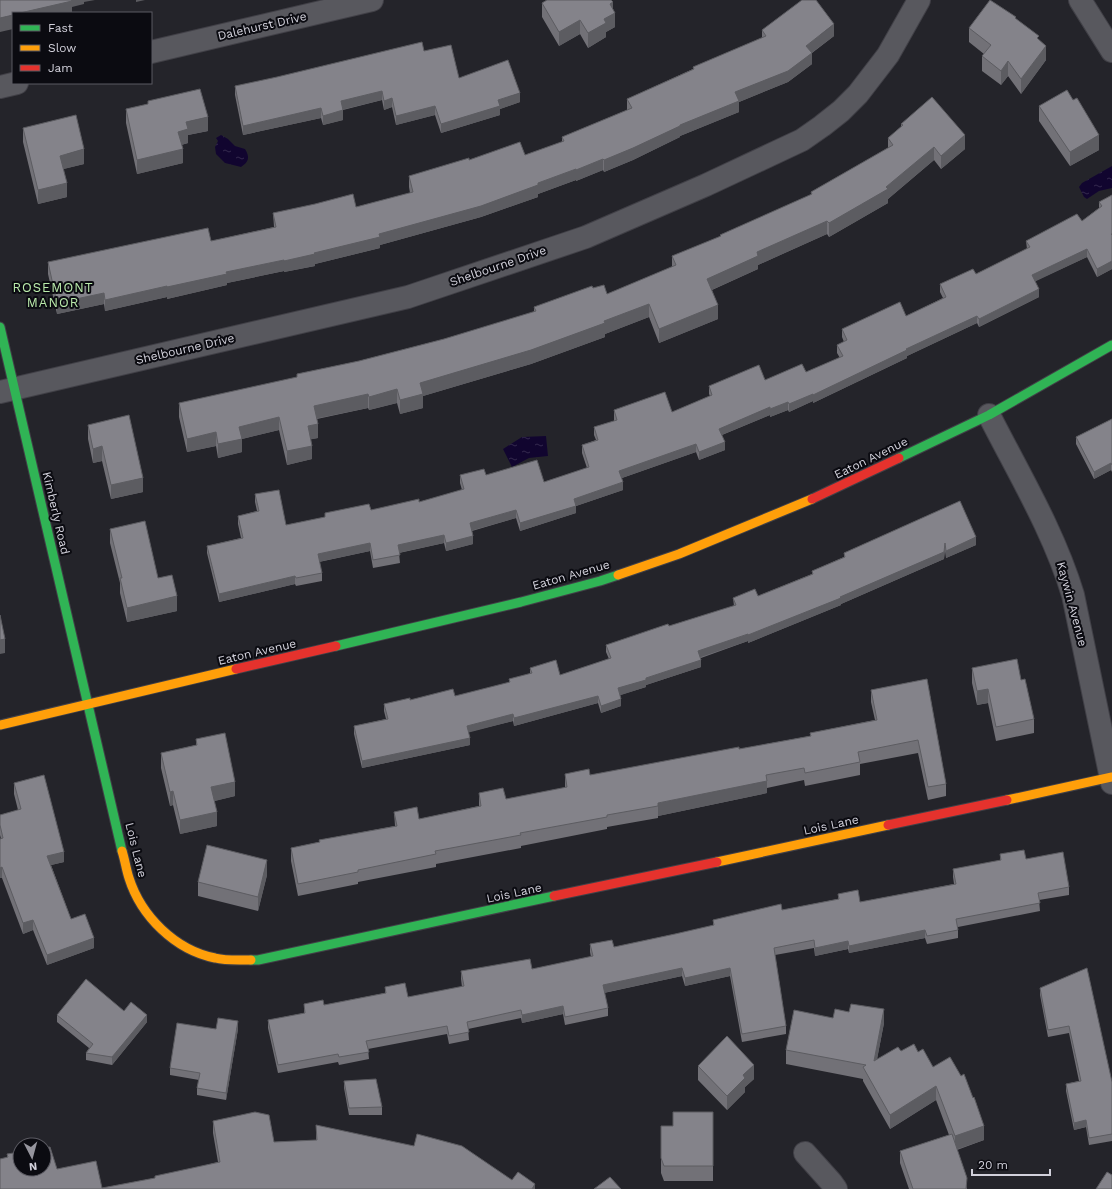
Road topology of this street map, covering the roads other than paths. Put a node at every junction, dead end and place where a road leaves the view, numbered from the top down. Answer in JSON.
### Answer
{"nodes":[{"id":1,"x":372,"y":0,"type":"edge"},
{"id":2,"x":920,"y":0,"type":"edge"},
{"id":3,"x":1080,"y":0,"type":"edge"},
{"id":4,"x":1112,"y":51,"type":"edge"},
{"id":5,"x":152,"y":52,"type":"edge"},
{"id":6,"x":13,"y":84,"type":"edge"},
{"id":7,"x":0,"y":87,"type":"edge"},
{"id":8,"x":0,"y":327,"type":"edge"},
{"id":9,"x":1112,"y":345,"type":"edge"},
{"id":10,"x":7,"y":390,"type":"edge"},
{"id":11,"x":989,"y":415,"type":"junction"},
{"id":12,"x":89,"y":704,"type":"junction"},
{"id":13,"x":0,"y":725,"type":"edge"},
{"id":14,"x":1112,"y":779,"type":"edge"},
{"id":15,"x":805,"y":1153,"type":"dead end"},
{"id":16,"x":836,"y":1189,"type":"edge"}],
"edges":[{"from":1,"to":5,"type":"street","name":"Dalehurst Drive"},
{"from":2,"to":10,"type":"street","name":"Shelbourne Drive"},
{"from":3,"to":4,"type":"street"},
{"from":6,"to":7,"type":"street"},
{"from":8,"to":10,"type":"street","name":"Kimberly Road"},
{"from":9,"to":11,"type":"street","name":"Eaton Avenue"},
{"from":10,"to":12,"type":"street","name":"Kimberly Road"},
{"from":11,"to":12,"type":"street","name":"Eaton Avenue"},
{"from":11,"to":14,"type":"street","name":"Kaywin Avenue"},
{"from":12,"to":13,"type":"street","name":"Eaton Avenue"},
{"from":12,"to":14,"type":"street","name":"Lois Lane"},
{"from":15,"to":16,"type":"street"}]}
